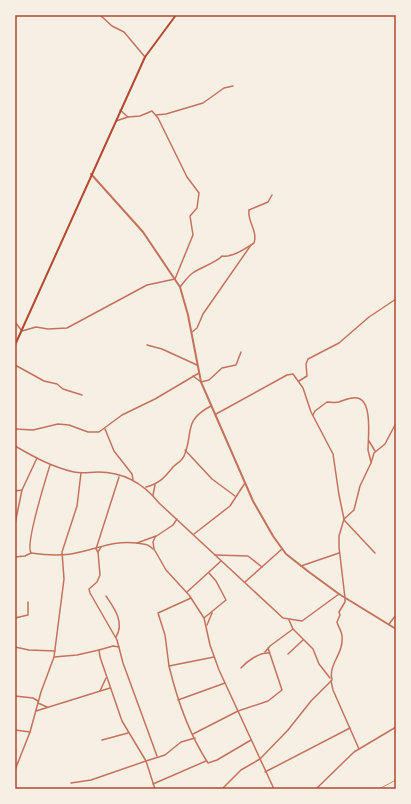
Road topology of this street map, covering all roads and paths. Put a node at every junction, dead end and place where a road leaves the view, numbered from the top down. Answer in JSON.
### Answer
{"nodes":[{"id":1,"x":100,"y":15,"type":"edge"},
{"id":2,"x":176,"y":15,"type":"edge"},
{"id":3,"x":145,"y":57,"type":"junction"},
{"id":4,"x":233,"y":86,"type":"dead end"},
{"id":5,"x":120,"y":110,"type":"junction"},
{"id":6,"x":156,"y":115,"type":"junction"},
{"id":7,"x":128,"y":117,"type":"junction"},
{"id":8,"x":116,"y":121,"type":"junction"},
{"id":9,"x":91,"y":174,"type":"junction"},
{"id":10,"x":272,"y":195,"type":"dead end"},
{"id":11,"x":251,"y":245,"type":"junction"},
{"id":12,"x":175,"y":279,"type":"junction"},
{"id":13,"x":180,"y":287,"type":"junction"},
{"id":14,"x":396,"y":299,"type":"edge"},
{"id":15,"x":15,"y":322,"type":"edge"},
{"id":16,"x":22,"y":331,"type":"junction"},
{"id":17,"x":191,"y":332,"type":"junction"},
{"id":18,"x":15,"y":345,"type":"edge"},
{"id":19,"x":147,"y":345,"type":"dead end"},
{"id":20,"x":240,"y":352,"type":"dead end"},
{"id":21,"x":15,"y":365,"type":"edge"},
{"id":22,"x":197,"y":365,"type":"junction"},
{"id":23,"x":199,"y":373,"type":"junction"},
{"id":24,"x":193,"y":376,"type":"junction"},
{"id":25,"x":299,"y":381,"type":"junction"},
{"id":26,"x":202,"y":382,"type":"junction"},
{"id":27,"x":82,"y":396,"type":"dead end"},
{"id":28,"x":211,"y":406,"type":"junction"},
{"id":29,"x":315,"y":411,"type":"junction"},
{"id":30,"x":311,"y":412,"type":"junction"},
{"id":31,"x":215,"y":415,"type":"junction"},
{"id":32,"x":313,"y":415,"type":"junction"},
{"id":33,"x":396,"y":423,"type":"edge"},
{"id":34,"x":15,"y":429,"type":"edge"},
{"id":35,"x":105,"y":429,"type":"junction"},
{"id":36,"x":368,"y":440,"type":"junction"},
{"id":37,"x":15,"y":446,"type":"edge"},
{"id":38,"x":185,"y":450,"type":"junction"},
{"id":39,"x":375,"y":451,"type":"junction"},
{"id":40,"x":37,"y":458,"type":"junction"},
{"id":41,"x":372,"y":462,"type":"junction"},
{"id":42,"x":50,"y":465,"type":"junction"},
{"id":43,"x":81,"y":473,"type":"junction"},
{"id":44,"x":119,"y":476,"type":"junction"},
{"id":45,"x":133,"y":480,"type":"junction"},
{"id":46,"x":245,"y":483,"type":"junction"},
{"id":47,"x":155,"y":485,"type":"junction"},
{"id":48,"x":146,"y":487,"type":"junction"},
{"id":49,"x":22,"y":490,"type":"junction"},
{"id":50,"x":15,"y":491,"type":"edge"},
{"id":51,"x":153,"y":495,"type":"junction"},
{"id":52,"x":236,"y":496,"type":"junction"},
{"id":53,"x":176,"y":519,"type":"junction"},
{"id":54,"x":344,"y":520,"type":"junction"},
{"id":55,"x":15,"y":524,"type":"edge"},
{"id":56,"x":194,"y":534,"type":"junction"},
{"id":57,"x":156,"y":536,"type":"junction"},
{"id":58,"x":135,"y":543,"type":"junction"},
{"id":59,"x":101,"y":547,"type":"junction"},
{"id":60,"x":96,"y":549,"type":"junction"},
{"id":61,"x":282,"y":549,"type":"junction"},
{"id":62,"x":155,"y":550,"type":"junction"},
{"id":63,"x":98,"y":552,"type":"junction"},
{"id":64,"x":340,"y":552,"type":"junction"},
{"id":65,"x":31,"y":553,"type":"junction"},
{"id":66,"x":375,"y":553,"type":"dead end"},
{"id":67,"x":61,"y":555,"type":"junction"},
{"id":68,"x":215,"y":555,"type":"junction"},
{"id":69,"x":15,"y":557,"type":"edge"},
{"id":70,"x":221,"y":562,"type":"junction"},
{"id":71,"x":301,"y":566,"type":"junction"},
{"id":72,"x":262,"y":567,"type":"junction"},
{"id":73,"x":209,"y":573,"type":"junction"},
{"id":74,"x":245,"y":582,"type":"junction"},
{"id":75,"x":186,"y":592,"type":"junction"},
{"id":76,"x":339,"y":594,"type":"junction"},
{"id":77,"x":106,"y":596,"type":"dead end"},
{"id":78,"x":191,"y":598,"type":"junction"},
{"id":79,"x":345,"y":598,"type":"junction"},
{"id":80,"x":28,"y":602,"type":"dead end"},
{"id":81,"x":212,"y":614,"type":"junction"},
{"id":82,"x":396,"y":615,"type":"edge"},
{"id":83,"x":15,"y":618,"type":"edge"},
{"id":84,"x":204,"y":618,"type":"junction"},
{"id":85,"x":288,"y":620,"type":"junction"},
{"id":86,"x":389,"y":624,"type":"junction"},
{"id":87,"x":207,"y":625,"type":"junction"},
{"id":88,"x":293,"y":629,"type":"junction"},
{"id":89,"x":396,"y":629,"type":"edge"},
{"id":90,"x":116,"y":639,"type":"junction"},
{"id":91,"x":303,"y":640,"type":"junction"},
{"id":92,"x":114,"y":646,"type":"junction"},
{"id":93,"x":15,"y":647,"type":"edge"},
{"id":94,"x":119,"y":647,"type":"junction"},
{"id":95,"x":268,"y":648,"type":"junction"},
{"id":96,"x":99,"y":650,"type":"junction"},
{"id":97,"x":55,"y":651,"type":"junction"},
{"id":98,"x":265,"y":652,"type":"junction"},
{"id":99,"x":269,"y":653,"type":"junction"},
{"id":100,"x":288,"y":654,"type":"dead end"},
{"id":101,"x":54,"y":657,"type":"junction"},
{"id":102,"x":214,"y":657,"type":"junction"},
{"id":103,"x":169,"y":666,"type":"junction"},
{"id":104,"x":242,"y":668,"type":"dead end"},
{"id":105,"x":106,"y":677,"type":"junction"},
{"id":106,"x":332,"y":680,"type":"junction"},
{"id":107,"x":225,"y":683,"type":"junction"},
{"id":108,"x":110,"y":688,"type":"junction"},
{"id":109,"x":100,"y":691,"type":"junction"},
{"id":110,"x":15,"y":696,"type":"edge"},
{"id":111,"x":178,"y":700,"type":"junction"},
{"id":112,"x":38,"y":702,"type":"junction"},
{"id":113,"x":47,"y":707,"type":"junction"},
{"id":114,"x":36,"y":710,"type":"junction"},
{"id":115,"x":238,"y":711,"type":"junction"},
{"id":116,"x":396,"y":727,"type":"edge"},
{"id":117,"x":350,"y":728,"type":"junction"},
{"id":118,"x":15,"y":730,"type":"edge"},
{"id":119,"x":30,"y":732,"type":"junction"},
{"id":120,"x":128,"y":733,"type":"junction"},
{"id":121,"x":193,"y":734,"type":"junction"},
{"id":122,"x":195,"y":738,"type":"junction"},
{"id":123,"x":102,"y":740,"type":"dead end"},
{"id":124,"x":251,"y":740,"type":"junction"},
{"id":125,"x":360,"y":749,"type":"junction"},
{"id":126,"x":157,"y":756,"type":"junction"},
{"id":127,"x":260,"y":760,"type":"junction"},
{"id":128,"x":146,"y":761,"type":"junction"},
{"id":129,"x":206,"y":761,"type":"junction"},
{"id":130,"x":15,"y":770,"type":"edge"},
{"id":131,"x":265,"y":772,"type":"junction"},
{"id":132,"x":71,"y":783,"type":"dead end"},
{"id":133,"x":153,"y":784,"type":"junction"},
{"id":134,"x":155,"y":789,"type":"edge"},
{"id":135,"x":222,"y":789,"type":"edge"},
{"id":136,"x":274,"y":789,"type":"edge"},
{"id":137,"x":316,"y":789,"type":"edge"}],
"edges":[{"from":1,"to":3,"type":"street"},
{"from":2,"to":3,"type":"main road"},
{"from":3,"to":5,"type":"main road"},
{"from":4,"to":6,"type":"street"},
{"from":5,"to":7,"type":"street"},
{"from":5,"to":8,"type":"main road"},
{"from":6,"to":7,"type":"street"},
{"from":6,"to":12,"type":"street"},
{"from":7,"to":8,"type":"street"},
{"from":8,"to":9,"type":"main road"},
{"from":9,"to":12,"type":"street"},
{"from":9,"to":16,"type":"main road"},
{"from":10,"to":11,"type":"street"},
{"from":11,"to":13,"type":"street"},
{"from":11,"to":17,"type":"street"},
{"from":12,"to":13,"type":"street"},
{"from":12,"to":16,"type":"street"},
{"from":13,"to":17,"type":"street"},
{"from":14,"to":25,"type":"street"},
{"from":15,"to":16,"type":"street"},
{"from":16,"to":18,"type":"main road"},
{"from":17,"to":22,"type":"street"},
{"from":19,"to":22,"type":"street"},
{"from":20,"to":26,"type":"street"},
{"from":21,"to":27,"type":"street"},
{"from":22,"to":23,"type":"street"},
{"from":23,"to":24,"type":"street"},
{"from":23,"to":26,"type":"street"},
{"from":24,"to":26,"type":"street"},
{"from":24,"to":35,"type":"street"},
{"from":25,"to":30,"type":"street"},
{"from":25,"to":31,"type":"street"},
{"from":26,"to":28,"type":"street"},
{"from":28,"to":31,"type":"street"},
{"from":28,"to":38,"type":"street"},
{"from":29,"to":30,"type":"street"},
{"from":29,"to":32,"type":"street"},
{"from":29,"to":36,"type":"street"},
{"from":30,"to":32,"type":"street"},
{"from":31,"to":46,"type":"street"},
{"from":32,"to":54,"type":"street"},
{"from":33,"to":39,"type":"street"},
{"from":34,"to":35,"type":"street"},
{"from":35,"to":45,"type":"street"},
{"from":36,"to":39,"type":"street"},
{"from":36,"to":41,"type":"street"},
{"from":37,"to":40,"type":"street"},
{"from":38,"to":47,"type":"street"},
{"from":38,"to":52,"type":"street"},
{"from":39,"to":41,"type":"street"},
{"from":40,"to":42,"type":"street"},
{"from":40,"to":49,"type":"street"},
{"from":41,"to":54,"type":"street"},
{"from":42,"to":43,"type":"street"},
{"from":42,"to":65,"type":"street"},
{"from":43,"to":44,"type":"street"},
{"from":43,"to":67,"type":"street"},
{"from":44,"to":45,"type":"street"},
{"from":44,"to":60,"type":"street"},
{"from":45,"to":48,"type":"street"},
{"from":46,"to":52,"type":"street"},
{"from":46,"to":61,"type":"street"},
{"from":47,"to":48,"type":"street"},
{"from":47,"to":51,"type":"street"},
{"from":48,"to":51,"type":"street"},
{"from":49,"to":50,"type":"street"},
{"from":49,"to":55,"type":"street"},
{"from":51,"to":53,"type":"street"},
{"from":52,"to":56,"type":"street"},
{"from":53,"to":56,"type":"street"},
{"from":53,"to":57,"type":"street"},
{"from":54,"to":64,"type":"street"},
{"from":54,"to":66,"type":"street"},
{"from":56,"to":68,"type":"street"},
{"from":57,"to":58,"type":"street"},
{"from":57,"to":62,"type":"street"},
{"from":58,"to":59,"type":"street"},
{"from":58,"to":62,"type":"street"},
{"from":59,"to":60,"type":"street"},
{"from":59,"to":63,"type":"street"},
{"from":60,"to":63,"type":"street"},
{"from":60,"to":67,"type":"street"},
{"from":61,"to":71,"type":"street"},
{"from":61,"to":72,"type":"street"},
{"from":62,"to":75,"type":"street"},
{"from":63,"to":90,"type":"street"},
{"from":64,"to":71,"type":"street"},
{"from":64,"to":79,"type":"street"},
{"from":65,"to":67,"type":"street"},
{"from":65,"to":69,"type":"street"},
{"from":67,"to":97,"type":"street"},
{"from":68,"to":70,"type":"street"},
{"from":68,"to":72,"type":"street"},
{"from":70,"to":73,"type":"street"},
{"from":70,"to":74,"type":"street"},
{"from":71,"to":76,"type":"street"},
{"from":72,"to":74,"type":"street"},
{"from":73,"to":75,"type":"street"},
{"from":73,"to":81,"type":"street"},
{"from":74,"to":85,"type":"street"},
{"from":75,"to":78,"type":"street"},
{"from":76,"to":79,"type":"street"},
{"from":76,"to":85,"type":"street"},
{"from":77,"to":90,"type":"street"},
{"from":78,"to":84,"type":"street"},
{"from":78,"to":103,"type":"street"},
{"from":79,"to":86,"type":"street"},
{"from":79,"to":106,"type":"street"},
{"from":80,"to":83,"type":"street"},
{"from":81,"to":84,"type":"street"},
{"from":81,"to":87,"type":"street"},
{"from":82,"to":86,"type":"street"},
{"from":84,"to":87,"type":"street"},
{"from":85,"to":88,"type":"street"},
{"from":86,"to":89,"type":"street"},
{"from":87,"to":102,"type":"street"},
{"from":88,"to":91,"type":"street"},
{"from":88,"to":95,"type":"street"},
{"from":90,"to":92,"type":"street"},
{"from":90,"to":94,"type":"street"},
{"from":91,"to":100,"type":"street"},
{"from":91,"to":106,"type":"street"},
{"from":92,"to":94,"type":"street"},
{"from":92,"to":96,"type":"street"},
{"from":93,"to":97,"type":"street"},
{"from":94,"to":126,"type":"street"},
{"from":95,"to":98,"type":"street"},
{"from":95,"to":99,"type":"street"},
{"from":96,"to":101,"type":"street"},
{"from":96,"to":105,"type":"street"},
{"from":97,"to":101,"type":"street"},
{"from":98,"to":99,"type":"street"},
{"from":98,"to":104,"type":"street"},
{"from":99,"to":115,"type":"street"},
{"from":101,"to":112,"type":"street"},
{"from":102,"to":103,"type":"street"},
{"from":102,"to":107,"type":"street"},
{"from":103,"to":111,"type":"street"},
{"from":105,"to":108,"type":"street"},
{"from":105,"to":109,"type":"street"},
{"from":106,"to":117,"type":"street"},
{"from":106,"to":127,"type":"street"},
{"from":107,"to":111,"type":"street"},
{"from":107,"to":115,"type":"street"},
{"from":108,"to":109,"type":"street"},
{"from":108,"to":120,"type":"street"},
{"from":109,"to":113,"type":"street"},
{"from":110,"to":112,"type":"street"},
{"from":111,"to":121,"type":"street"},
{"from":112,"to":113,"type":"street"},
{"from":112,"to":114,"type":"street"},
{"from":113,"to":114,"type":"street"},
{"from":114,"to":119,"type":"street"},
{"from":115,"to":121,"type":"street"},
{"from":115,"to":124,"type":"street"},
{"from":116,"to":125,"type":"street"},
{"from":117,"to":125,"type":"street"},
{"from":117,"to":131,"type":"street"},
{"from":118,"to":119,"type":"street"},
{"from":119,"to":130,"type":"street"},
{"from":120,"to":123,"type":"street"},
{"from":120,"to":128,"type":"street"},
{"from":121,"to":122,"type":"street"},
{"from":122,"to":126,"type":"street"},
{"from":122,"to":129,"type":"street"},
{"from":124,"to":127,"type":"street"},
{"from":124,"to":129,"type":"street"},
{"from":125,"to":137,"type":"street"},
{"from":126,"to":128,"type":"street"},
{"from":127,"to":131,"type":"street"},
{"from":127,"to":135,"type":"street"},
{"from":128,"to":132,"type":"street"},
{"from":128,"to":133,"type":"street"},
{"from":129,"to":133,"type":"street"},
{"from":131,"to":136,"type":"street"},
{"from":133,"to":134,"type":"street"}]}
